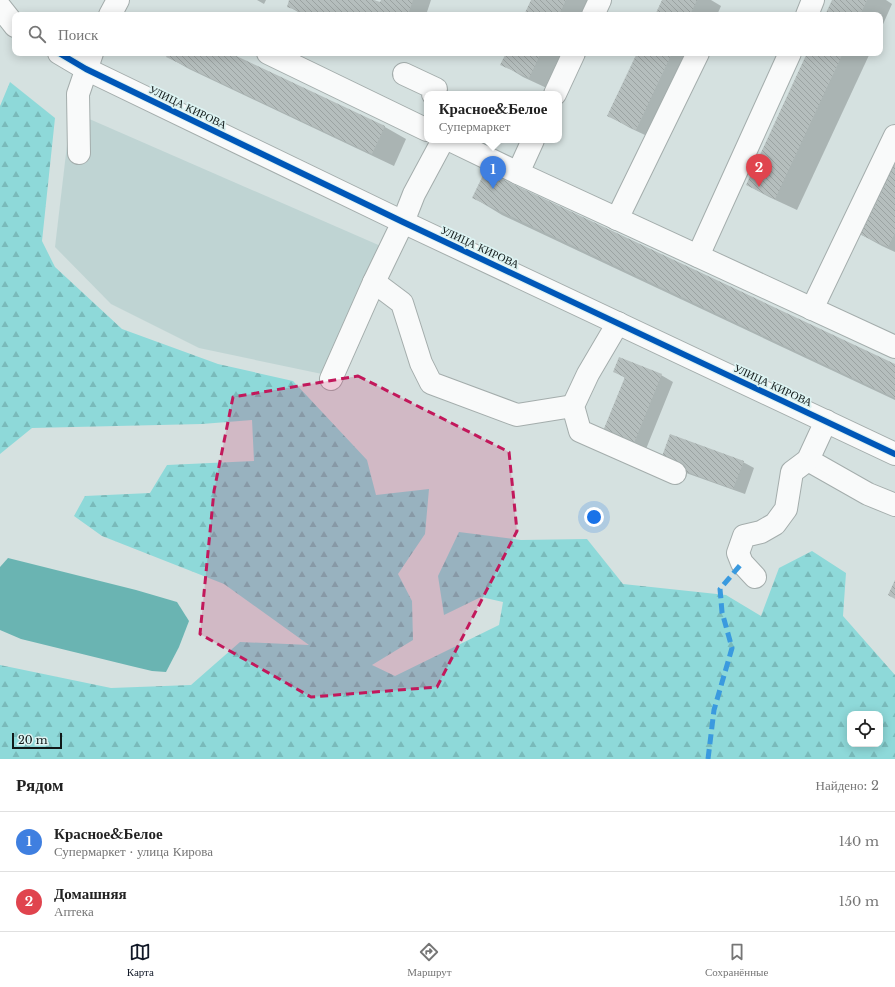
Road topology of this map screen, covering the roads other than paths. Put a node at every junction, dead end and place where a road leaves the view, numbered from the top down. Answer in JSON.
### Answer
{"nodes":[{"id":1,"x":118,"y":0,"type":"edge"},
{"id":2,"x":600,"y":0,"type":"edge"},
{"id":3,"x":813,"y":0,"type":"edge"},
{"id":4,"x":0,"y":7,"type":"edge"},
{"id":5,"x":112,"y":12,"type":"edge"},
{"id":6,"x":594,"y":12,"type":"edge"},
{"id":7,"x":808,"y":12,"type":"edge"},
{"id":8,"x":12,"y":22,"type":"edge"},
{"id":9,"x":70,"y":56,"type":"edge"},
{"id":10,"x":275,"y":56,"type":"edge"},
{"id":11,"x":573,"y":56,"type":"edge"},
{"id":12,"x":697,"y":56,"type":"edge"},
{"id":13,"x":789,"y":56,"type":"edge"},
{"id":14,"x":89,"y":61,"type":"edge"},
{"id":15,"x":404,"y":74,"type":"dead end"},
{"id":16,"x":435,"y":91,"type":"edge"},
{"id":17,"x":556,"y":91,"type":"edge"},
{"id":18,"x":424,"y":121,"type":"edge"},
{"id":19,"x":895,"y":136,"type":"edge"},
{"id":20,"x":441,"y":143,"type":"edge"},
{"id":21,"x":456,"y":143,"type":"edge"},
{"id":22,"x":532,"y":143,"type":"edge"},
{"id":23,"x":80,"y":154,"type":"dead end"},
{"id":24,"x":518,"y":173,"type":"junction"},
{"id":25,"x":617,"y":219,"type":"junction"},
{"id":26,"x":403,"y":222,"type":"junction"},
{"id":27,"x":698,"y":256,"type":"junction"},
{"id":28,"x":374,"y":282,"type":"junction"},
{"id":29,"x":812,"y":309,"type":"junction"},
{"id":30,"x":618,"y":322,"type":"junction"},
{"id":31,"x":895,"y":347,"type":"edge"},
{"id":32,"x":331,"y":380,"type":"dead end"},
{"id":33,"x":573,"y":406,"type":"junction"},
{"id":34,"x":826,"y":421,"type":"junction"},
{"id":35,"x":895,"y":454,"type":"edge"},
{"id":36,"x":808,"y":460,"type":"junction"},
{"id":37,"x":675,"y":474,"type":"dead end"},
{"id":38,"x":895,"y":505,"type":"edge"},
{"id":39,"x":755,"y":577,"type":"dead end"}],
"edges":[{"from":1,"to":5,"type":"street"},
{"from":2,"to":6,"type":"street"},
{"from":3,"to":7,"type":"street"},
{"from":4,"to":8,"type":"street"},
{"from":9,"to":14,"type":"street","name":"УЛИЦА КИРОВА"},
{"from":10,"to":18,"type":"street"},
{"from":11,"to":17,"type":"street"},
{"from":12,"to":25,"type":"street"},
{"from":13,"to":27,"type":"street"},
{"from":14,"to":23,"type":"street"},
{"from":14,"to":26,"type":"street","name":"УЛИЦА КИРОВА"},
{"from":15,"to":16,"type":"street"},
{"from":19,"to":29,"type":"street"},
{"from":20,"to":26,"type":"street"},
{"from":21,"to":24,"type":"street"},
{"from":22,"to":24,"type":"street"},
{"from":24,"to":25,"type":"street"},
{"from":25,"to":27,"type":"street"},
{"from":26,"to":28,"type":"street"},
{"from":26,"to":30,"type":"street","name":"УЛИЦА КИРОВА"},
{"from":27,"to":29,"type":"street"},
{"from":28,"to":32,"type":"street"},
{"from":28,"to":33,"type":"street"},
{"from":29,"to":31,"type":"street"},
{"from":30,"to":33,"type":"street"},
{"from":30,"to":34,"type":"street","name":"УЛИЦА КИРОВА"},
{"from":33,"to":37,"type":"street"},
{"from":34,"to":35,"type":"street","name":"УЛИЦА КИРОВА"},
{"from":34,"to":36,"type":"street"},
{"from":36,"to":38,"type":"street"},
{"from":36,"to":39,"type":"street"}]}
